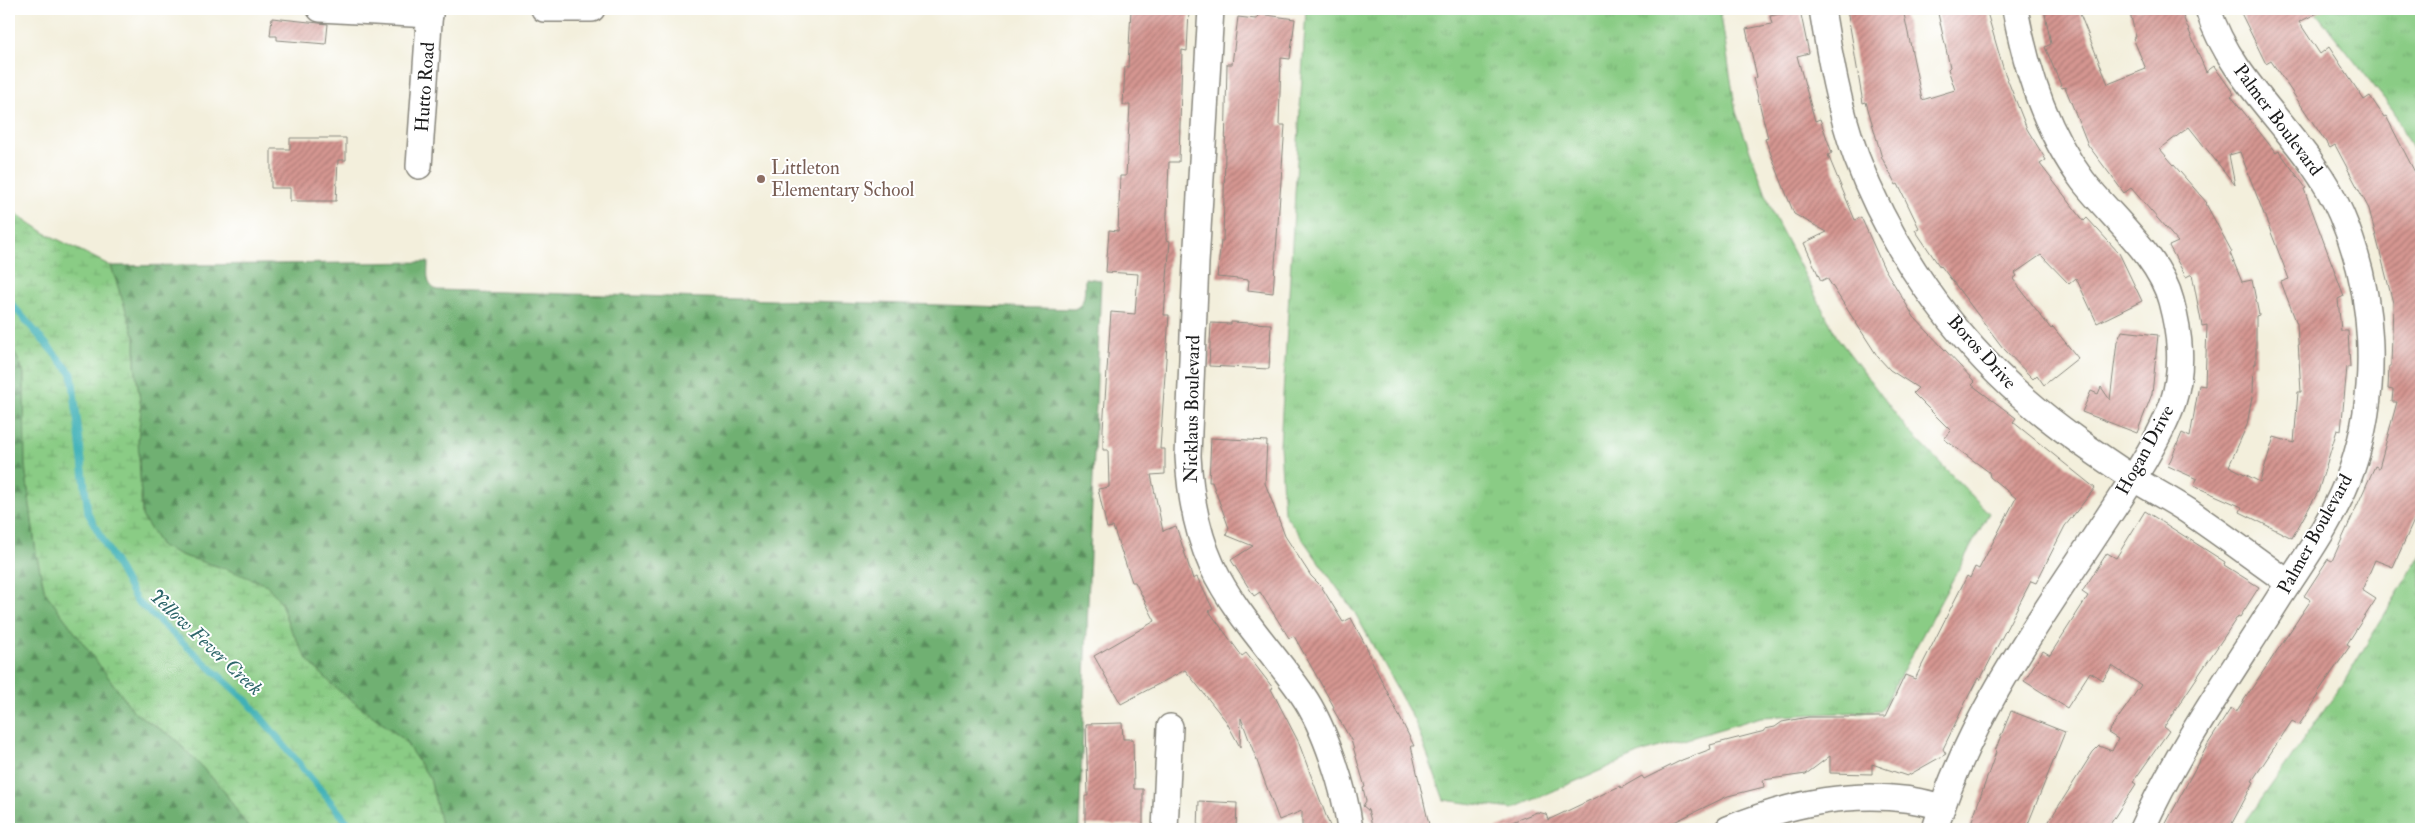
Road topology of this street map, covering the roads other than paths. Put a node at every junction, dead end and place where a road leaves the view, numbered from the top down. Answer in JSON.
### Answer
{"nodes":[{"id":1,"x":320,"y":9,"type":"edge"},
{"id":2,"x":544,"y":9,"type":"edge"},
{"id":3,"x":577,"y":9,"type":"edge"},
{"id":4,"x":592,"y":9,"type":"edge"},
{"id":5,"x":1210,"y":9,"type":"edge"},
{"id":6,"x":1822,"y":9,"type":"edge"},
{"id":7,"x":2015,"y":9,"type":"edge"},
{"id":8,"x":2208,"y":9,"type":"edge"},
{"id":9,"x":430,"y":12,"type":"edge"},
{"id":10,"x":420,"y":166,"type":"dead end"},
{"id":11,"x":2132,"y":478,"type":"junction"},
{"id":12,"x":2289,"y":583,"type":"junction"},
{"id":13,"x":1170,"y":727,"type":"dead end"},
{"id":14,"x":1938,"y":818,"type":"edge"},
{"id":15,"x":1165,"y":829,"type":"edge"},
{"id":16,"x":1350,"y":829,"type":"edge"},
{"id":17,"x":1728,"y":829,"type":"edge"},
{"id":18,"x":2142,"y":829,"type":"edge"}],
"edges":[{"from":1,"to":9,"type":"street"},
{"from":2,"to":3,"type":"street"},
{"from":3,"to":4,"type":"street"},
{"from":5,"to":16,"type":"street","name":"Nicklaus Boulevard"},
{"from":6,"to":11,"type":"street","name":"Boros Drive"},
{"from":7,"to":11,"type":"street","name":"Hogan Drive"},
{"from":8,"to":12,"type":"street","name":"Palmer Boulevard"},
{"from":9,"to":10,"type":"street","name":"Hutto Road"},
{"from":11,"to":12,"type":"street","name":"Boros Drive"},
{"from":11,"to":14,"type":"street","name":"Hogan Drive"},
{"from":12,"to":18,"type":"street","name":"Palmer Boulevard"},
{"from":13,"to":15,"type":"street"},
{"from":14,"to":17,"type":"street"}]}
